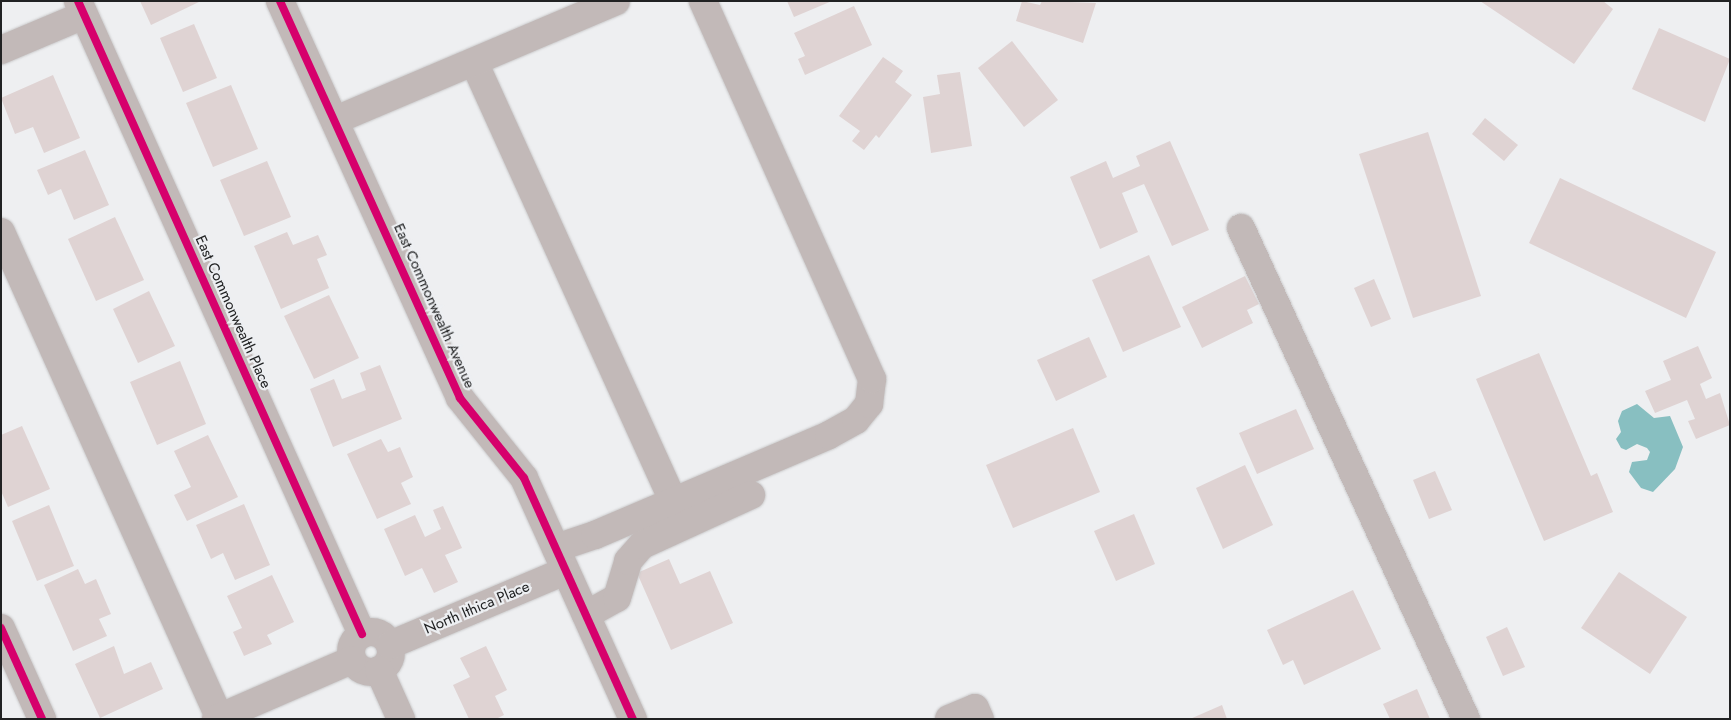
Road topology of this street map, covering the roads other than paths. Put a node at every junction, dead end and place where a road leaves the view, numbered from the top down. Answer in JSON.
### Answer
{"nodes":[{"id":1,"x":280,"y":1,"type":"edge"},
{"id":2,"x":616,"y":1,"type":"edge"},
{"id":3,"x":703,"y":1,"type":"edge"},
{"id":4,"x":81,"y":8,"type":"edge"},
{"id":5,"x":1,"y":50,"type":"edge"},
{"id":6,"x":474,"y":62,"type":"junction"},
{"id":7,"x":336,"y":120,"type":"junction"},
{"id":8,"x":1241,"y":228,"type":"dead end"},
{"id":9,"x":1,"y":232,"type":"edge"},
{"id":10,"x":751,"y":495,"type":"dead end"},
{"id":11,"x":672,"y":501,"type":"junction"},
{"id":12,"x":560,"y":559,"type":"junction"},
{"id":13,"x":586,"y":615,"type":"junction"},
{"id":14,"x":1,"y":628,"type":"edge"},
{"id":15,"x":362,"y":634,"type":"junction"},
{"id":16,"x":390,"y":645,"type":"junction"},
{"id":17,"x":352,"y":660,"type":"junction"},
{"id":18,"x":379,"y":670,"type":"junction"},
{"id":19,"x":218,"y":718,"type":"edge"},
{"id":20,"x":42,"y":719,"type":"edge"},
{"id":21,"x":401,"y":719,"type":"edge"},
{"id":22,"x":633,"y":719,"type":"edge"},
{"id":23,"x":949,"y":719,"type":"edge"},
{"id":24,"x":980,"y":719,"type":"edge"},
{"id":25,"x":1466,"y":719,"type":"edge"}],
"edges":[{"from":1,"to":7,"type":"street","name":"East Commonwealth Avenue"},
{"from":2,"to":6,"type":"street"},
{"from":3,"to":11,"type":"street","name":"North Ithica Place"},
{"from":4,"to":5,"type":"street"},
{"from":4,"to":15,"type":"street","name":"East Commonwealth Place"},
{"from":6,"to":7,"type":"street"},
{"from":6,"to":11,"type":"street"},
{"from":7,"to":12,"type":"street","name":"East Commonwealth Avenue"},
{"from":8,"to":25,"type":"street"},
{"from":9,"to":19,"type":"street"},
{"from":10,"to":13,"type":"street"},
{"from":11,"to":12,"type":"street","name":"North Ithica Place"},
{"from":12,"to":13,"type":"street","name":"East Commonwealth Avenue"},
{"from":12,"to":16,"type":"street","name":"North Ithica Place"},
{"from":13,"to":22,"type":"street","name":"East Commonwealth Avenue"},
{"from":14,"to":20,"type":"street"},
{"from":15,"to":16,"type":"street"},
{"from":15,"to":17,"type":"street"},
{"from":16,"to":18,"type":"street"},
{"from":17,"to":18,"type":"street"},
{"from":17,"to":19,"type":"street"},
{"from":18,"to":21,"type":"street"},
{"from":23,"to":24,"type":"street"}]}
